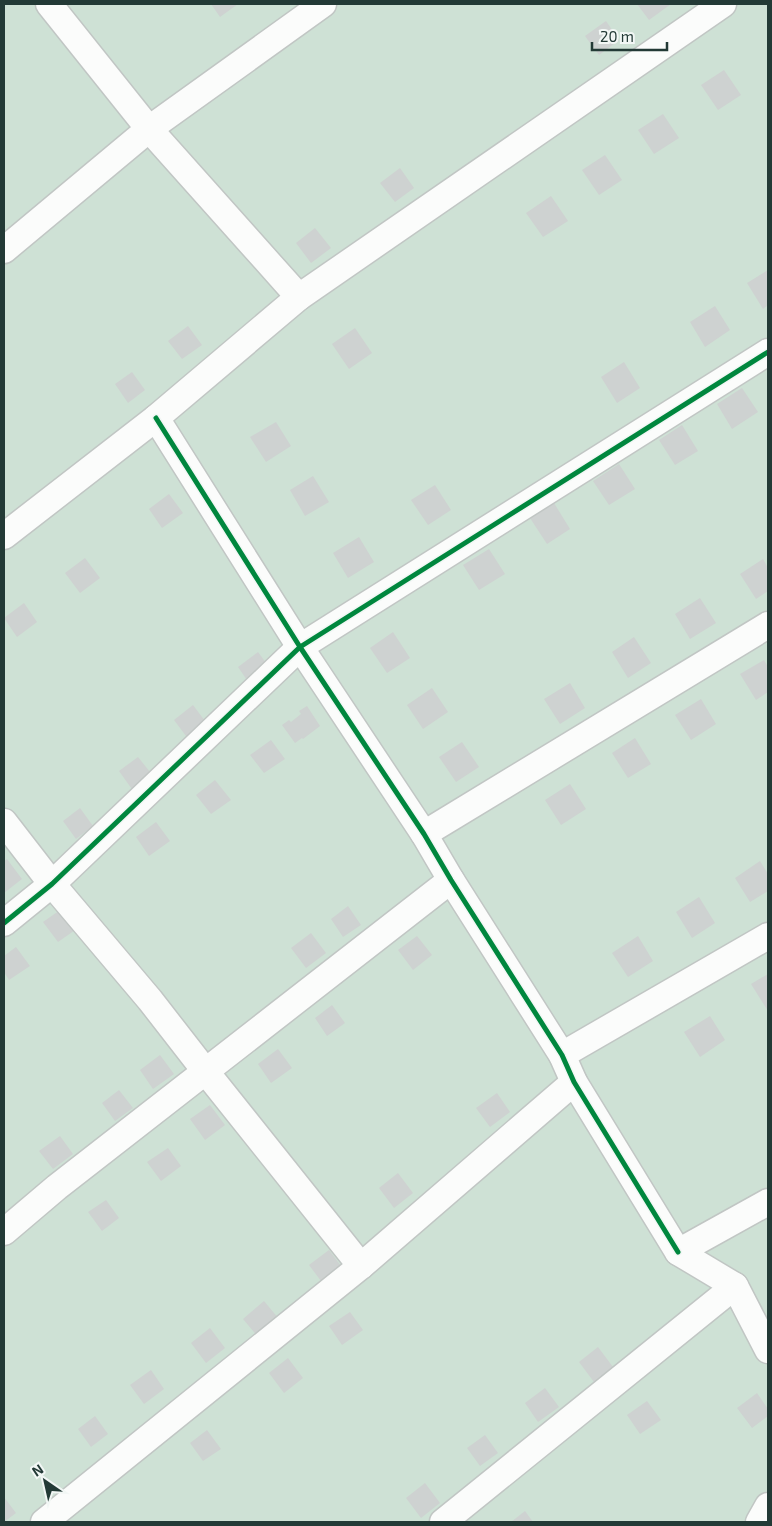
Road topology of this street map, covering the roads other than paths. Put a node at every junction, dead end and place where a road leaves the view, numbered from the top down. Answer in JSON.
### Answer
{"nodes":[{"id":1,"x":49,"y":4,"type":"edge"},
{"id":2,"x":322,"y":4,"type":"edge"},
{"id":3,"x":723,"y":4,"type":"edge"},
{"id":4,"x":149,"y":129,"type":"junction"},
{"id":5,"x":4,"y":250,"type":"edge"},
{"id":6,"x":299,"y":297,"type":"junction"},
{"id":7,"x":768,"y":352,"type":"edge"},
{"id":8,"x":156,"y":418,"type":"junction"},
{"id":9,"x":4,"y":536,"type":"edge"},
{"id":10,"x":768,"y":625,"type":"edge"},
{"id":11,"x":300,"y":647,"type":"junction"},
{"id":12,"x":4,"y":822,"type":"edge"},
{"id":13,"x":424,"y":834,"type":"junction"},
{"id":14,"x":451,"y":880,"type":"junction"},
{"id":15,"x":52,"y":884,"type":"junction"},
{"id":16,"x":4,"y":923,"type":"edge"},
{"id":17,"x":768,"y":936,"type":"edge"},
{"id":18,"x":562,"y":1054,"type":"junction"},
{"id":19,"x":206,"y":1072,"type":"junction"},
{"id":20,"x":574,"y":1082,"type":"junction"},
{"id":21,"x":768,"y":1202,"type":"edge"},
{"id":22,"x":4,"y":1232,"type":"edge"},
{"id":23,"x":678,"y":1252,"type":"junction"},
{"id":24,"x":361,"y":1266,"type":"junction"},
{"id":25,"x":735,"y":1286,"type":"junction"},
{"id":26,"x":768,"y":1350,"type":"edge"},
{"id":27,"x":768,"y":1506,"type":"edge"},
{"id":28,"x":44,"y":1522,"type":"edge"},
{"id":29,"x":443,"y":1522,"type":"edge"},
{"id":30,"x":759,"y":1522,"type":"edge"}],
"edges":[{"from":1,"to":4,"type":"street"},
{"from":2,"to":4,"type":"street"},
{"from":3,"to":6,"type":"street"},
{"from":4,"to":5,"type":"street"},
{"from":4,"to":6,"type":"street"},
{"from":6,"to":8,"type":"street"},
{"from":7,"to":11,"type":"street"},
{"from":8,"to":9,"type":"street"},
{"from":8,"to":11,"type":"street"},
{"from":10,"to":13,"type":"street"},
{"from":11,"to":13,"type":"street"},
{"from":11,"to":15,"type":"street"},
{"from":12,"to":15,"type":"street"},
{"from":13,"to":14,"type":"street"},
{"from":14,"to":18,"type":"street"},
{"from":14,"to":19,"type":"street"},
{"from":15,"to":16,"type":"street"},
{"from":15,"to":19,"type":"street"},
{"from":17,"to":18,"type":"street"},
{"from":18,"to":20,"type":"street"},
{"from":19,"to":22,"type":"street"},
{"from":19,"to":24,"type":"street"},
{"from":20,"to":23,"type":"street"},
{"from":20,"to":24,"type":"street"},
{"from":21,"to":23,"type":"street"},
{"from":23,"to":25,"type":"street"},
{"from":24,"to":28,"type":"street"},
{"from":25,"to":26,"type":"street"},
{"from":25,"to":29,"type":"street"},
{"from":27,"to":30,"type":"street"}]}
